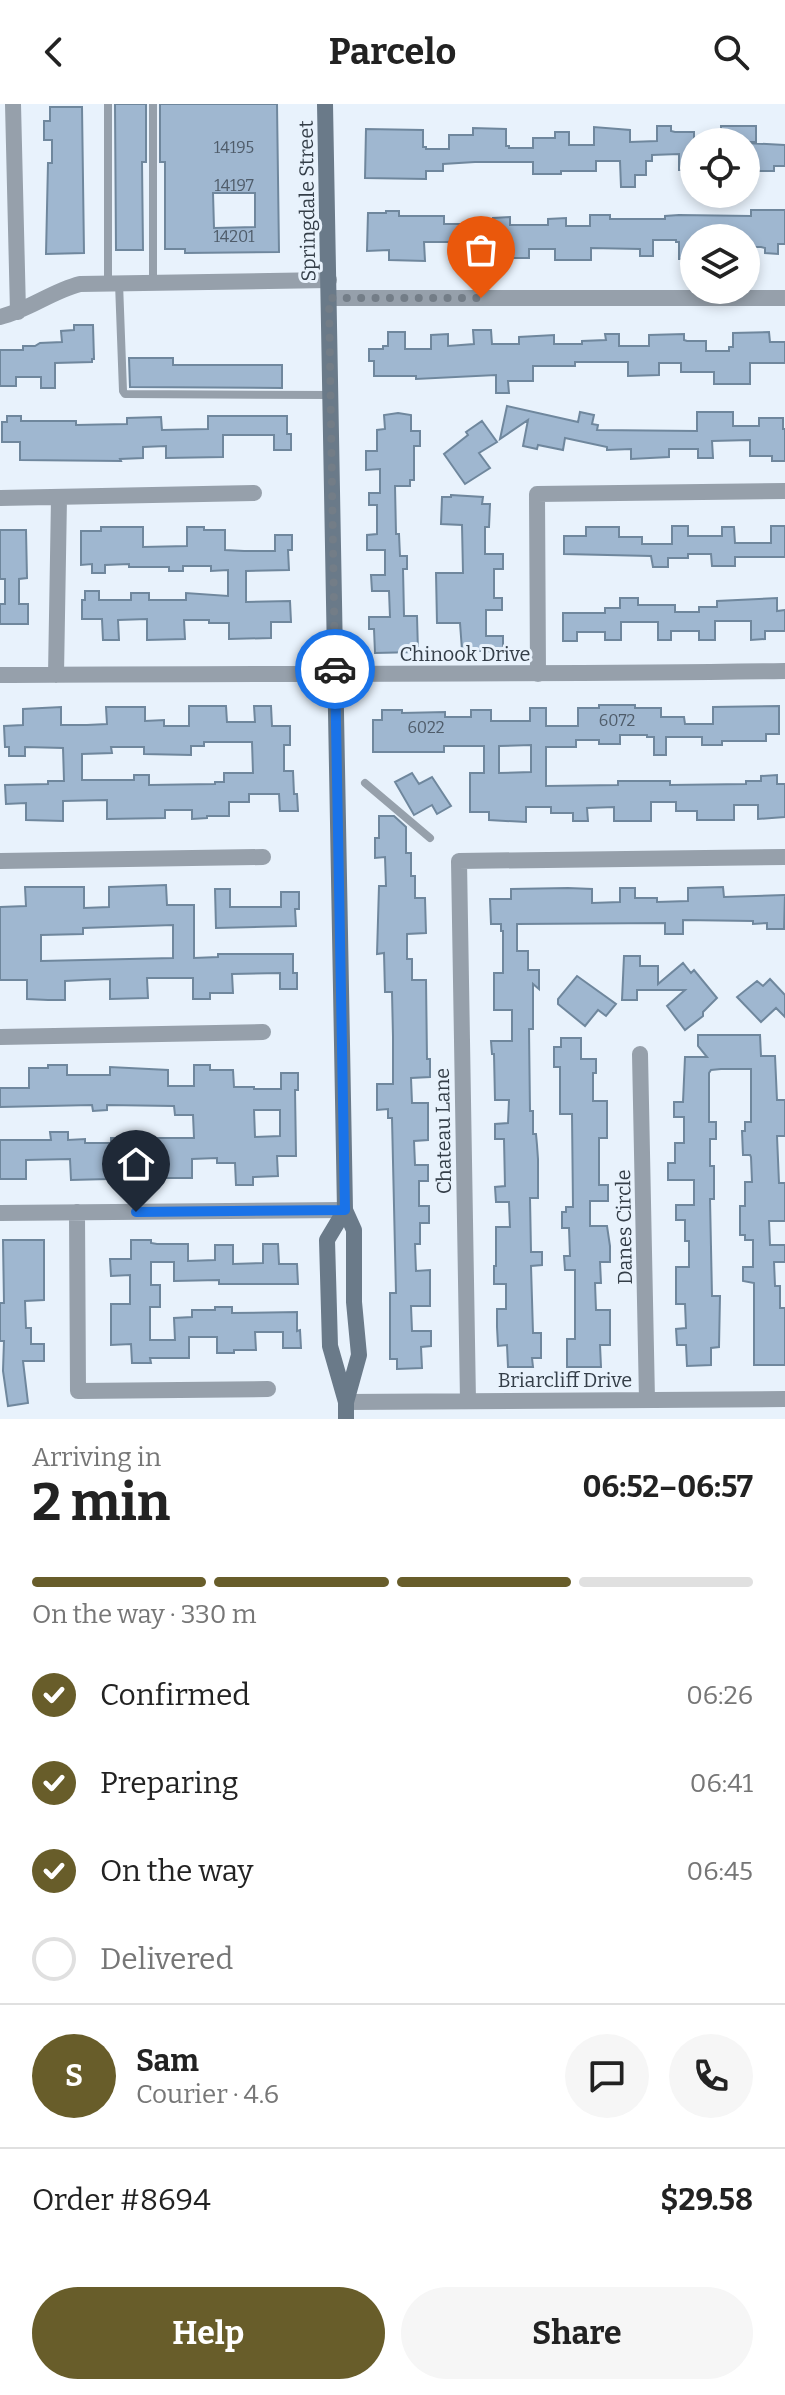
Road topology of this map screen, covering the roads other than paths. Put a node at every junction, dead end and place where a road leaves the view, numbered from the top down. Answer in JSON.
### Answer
{"nodes":[{"id":1,"x":13,"y":104,"type":"edge"},
{"id":2,"x":108,"y":104,"type":"edge"},
{"id":3,"x":153,"y":104,"type":"edge"},
{"id":4,"x":325,"y":104,"type":"edge"},
{"id":5,"x":329,"y":280,"type":"junction"},
{"id":6,"x":153,"y":281,"type":"junction"},
{"id":7,"x":113,"y":282,"type":"junction"},
{"id":8,"x":329,"y":298,"type":"junction"},
{"id":9,"x":785,"y":298,"type":"edge"},
{"id":10,"x":18,"y":312,"type":"junction"},
{"id":11,"x":0,"y":317,"type":"edge"},
{"id":12,"x":331,"y":395,"type":"junction"},
{"id":13,"x":785,"y":491,"type":"edge"},
{"id":14,"x":254,"y":493,"type":"dead end"},
{"id":15,"x":0,"y":498,"type":"edge"},
{"id":16,"x":59,"y":498,"type":"junction"},
{"id":17,"x":785,"y":671,"type":"edge"},
{"id":18,"x":335,"y":673,"type":"junction"},
{"id":19,"x":538,"y":674,"type":"junction"},
{"id":20,"x":0,"y":675,"type":"edge"},
{"id":21,"x":56,"y":675,"type":"junction"},
{"id":22,"x":365,"y":783,"type":"dead end"},
{"id":23,"x":430,"y":838,"type":"dead end"},
{"id":24,"x":263,"y":857,"type":"dead end"},
{"id":25,"x":785,"y":857,"type":"edge"},
{"id":26,"x":0,"y":861,"type":"edge"},
{"id":27,"x":263,"y":1032,"type":"dead end"},
{"id":28,"x":0,"y":1037,"type":"edge"},
{"id":29,"x":640,"y":1054,"type":"dead end"},
{"id":30,"x":345,"y":1210,"type":"junction"},
{"id":31,"x":77,"y":1212,"type":"junction"},
{"id":32,"x":0,"y":1213,"type":"edge"},
{"id":33,"x":268,"y":1389,"type":"dead end"},
{"id":34,"x":785,"y":1399,"type":"edge"},
{"id":35,"x":647,"y":1400,"type":"junction"},
{"id":36,"x":468,"y":1401,"type":"junction"},
{"id":37,"x":346,"y":1410,"type":"edge"}],
"edges":[{"from":1,"to":10,"type":"street"},
{"from":2,"to":7,"type":"lane"},
{"from":3,"to":6,"type":"lane"},
{"from":4,"to":5,"type":"main road","name":"Springdale Street"},
{"from":5,"to":6,"type":"street"},
{"from":5,"to":8,"type":"main road","name":"Springdale Street"},
{"from":6,"to":7,"type":"street"},
{"from":7,"to":10,"type":"street"},
{"from":7,"to":12,"type":"lane"},
{"from":8,"to":9,"type":"street"},
{"from":8,"to":12,"type":"main road","name":"Springdale Street"},
{"from":10,"to":11,"type":"street"},
{"from":12,"to":18,"type":"main road","name":"Springdale Street"},
{"from":13,"to":19,"type":"street"},
{"from":14,"to":16,"type":"street"},
{"from":15,"to":16,"type":"street"},
{"from":16,"to":21,"type":"street"},
{"from":17,"to":19,"type":"street","name":"Chinook Drive"},
{"from":18,"to":19,"type":"street","name":"Chinook Drive"},
{"from":18,"to":21,"type":"street","name":"Chinook Drive"},
{"from":18,"to":30,"type":"main road","name":"Springdale Street"},
{"from":20,"to":21,"type":"street","name":"Chinook Drive"},
{"from":22,"to":23,"type":"lane"},
{"from":24,"to":26,"type":"street"},
{"from":25,"to":36,"type":"street","name":"Chateau Lane"},
{"from":27,"to":28,"type":"street"},
{"from":29,"to":35,"type":"street","name":"Danes Circle"},
{"from":30,"to":31,"type":"street"},
{"from":30,"to":37,"type":"main road","name":"Springdale Street"},
{"from":30,"to":37,"type":"main road","name":"Springdale Street"},
{"from":31,"to":32,"type":"street"},
{"from":31,"to":33,"type":"street"},
{"from":34,"to":35,"type":"street","name":"Briarcliff Drive"},
{"from":35,"to":36,"type":"street","name":"Briarcliff Drive"},
{"from":36,"to":37,"type":"street","name":"Briarcliff Drive"}]}
